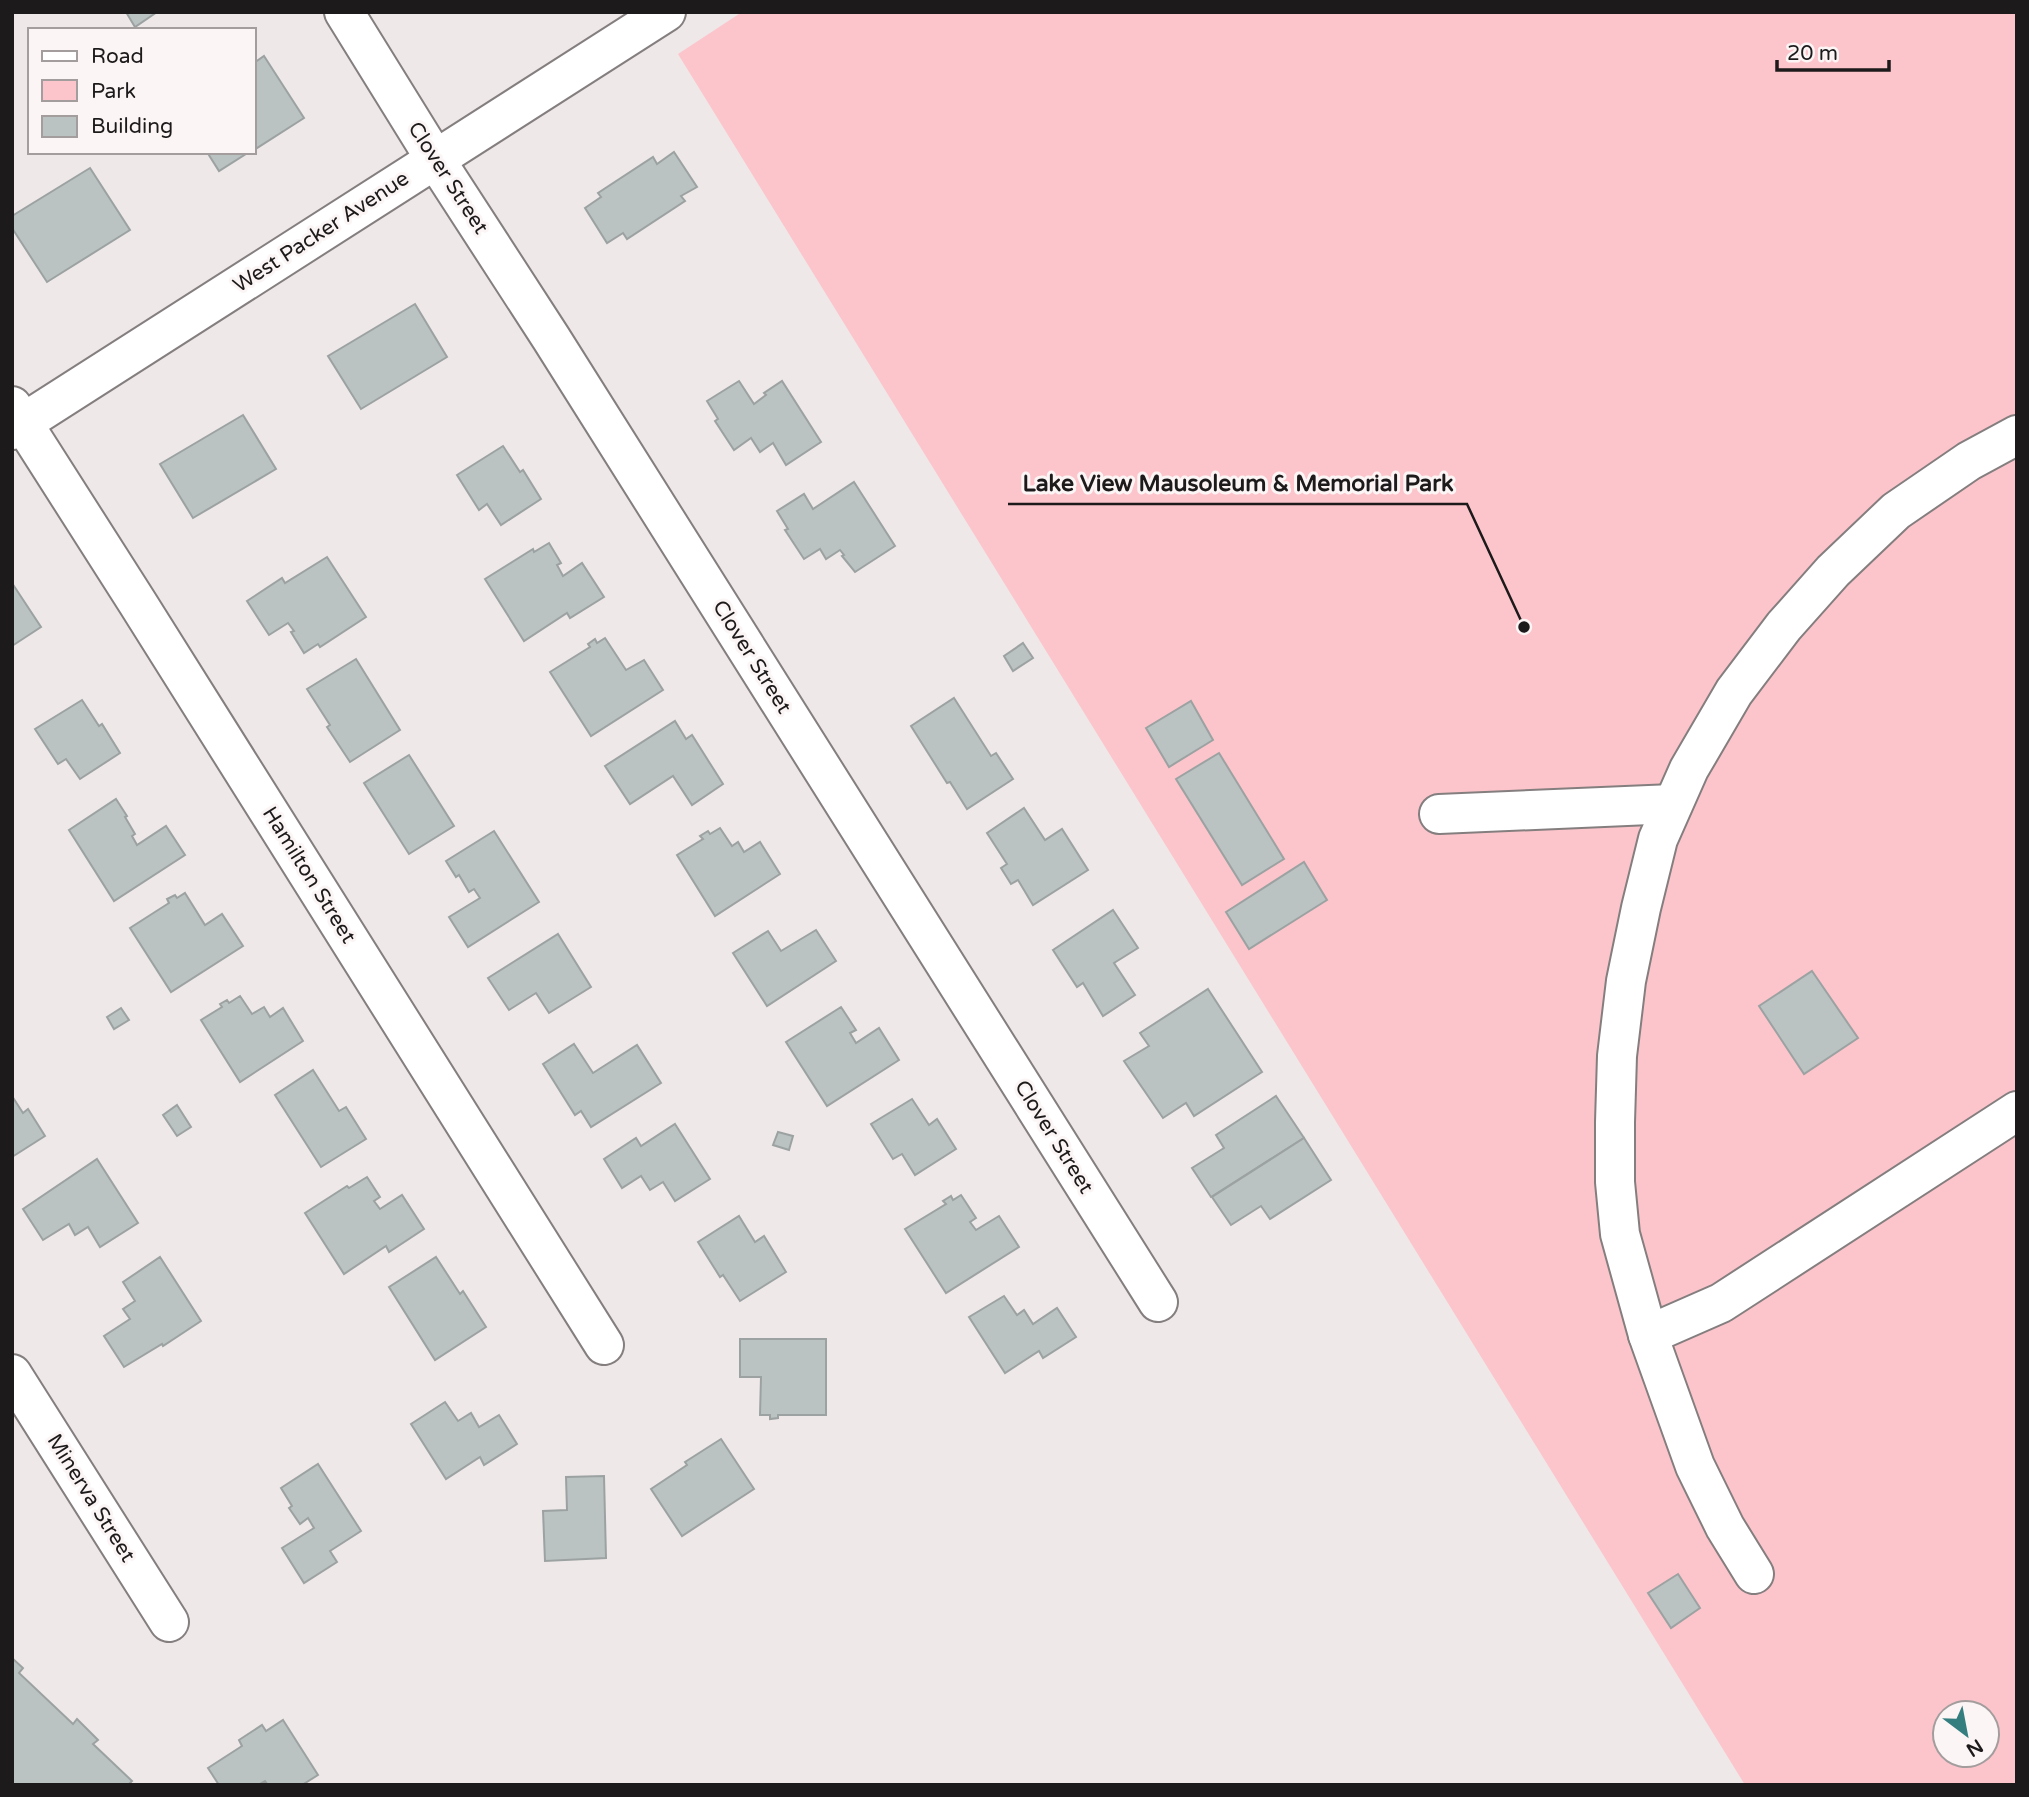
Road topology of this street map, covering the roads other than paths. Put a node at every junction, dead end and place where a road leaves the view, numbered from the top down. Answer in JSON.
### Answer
{"nodes":[{"id":1,"x":344,"y":12,"type":"edge"},
{"id":2,"x":666,"y":12,"type":"edge"},
{"id":3,"x":435,"y":159,"type":"junction"},
{"id":4,"x":16,"y":420,"type":"edge"},
{"id":5,"x":2017,"y":435,"type":"edge"},
{"id":6,"x":1673,"y":804,"type":"junction"},
{"id":7,"x":1440,"y":814,"type":"dead end"},
{"id":8,"x":2017,"y":1111,"type":"edge"},
{"id":9,"x":1158,"y":1302,"type":"dead end"},
{"id":10,"x":1648,"y":1335,"type":"junction"},
{"id":11,"x":604,"y":1345,"type":"dead end"},
{"id":12,"x":12,"y":1374,"type":"edge"},
{"id":13,"x":1754,"y":1574,"type":"dead end"},
{"id":14,"x":169,"y":1622,"type":"dead end"}],
"edges":[{"from":1,"to":3,"type":"street","name":"Clover Street"},
{"from":2,"to":3,"type":"street","name":"West Packer Avenue"},
{"from":3,"to":4,"type":"street","name":"West Packer Avenue"},
{"from":3,"to":9,"type":"street","name":"Clover Street"},
{"from":4,"to":11,"type":"street","name":"Hamilton Street"},
{"from":5,"to":6,"type":"street"},
{"from":6,"to":7,"type":"street"},
{"from":6,"to":10,"type":"street"},
{"from":8,"to":10,"type":"street"},
{"from":10,"to":13,"type":"street"},
{"from":12,"to":14,"type":"street","name":"Minerva Street"}]}
